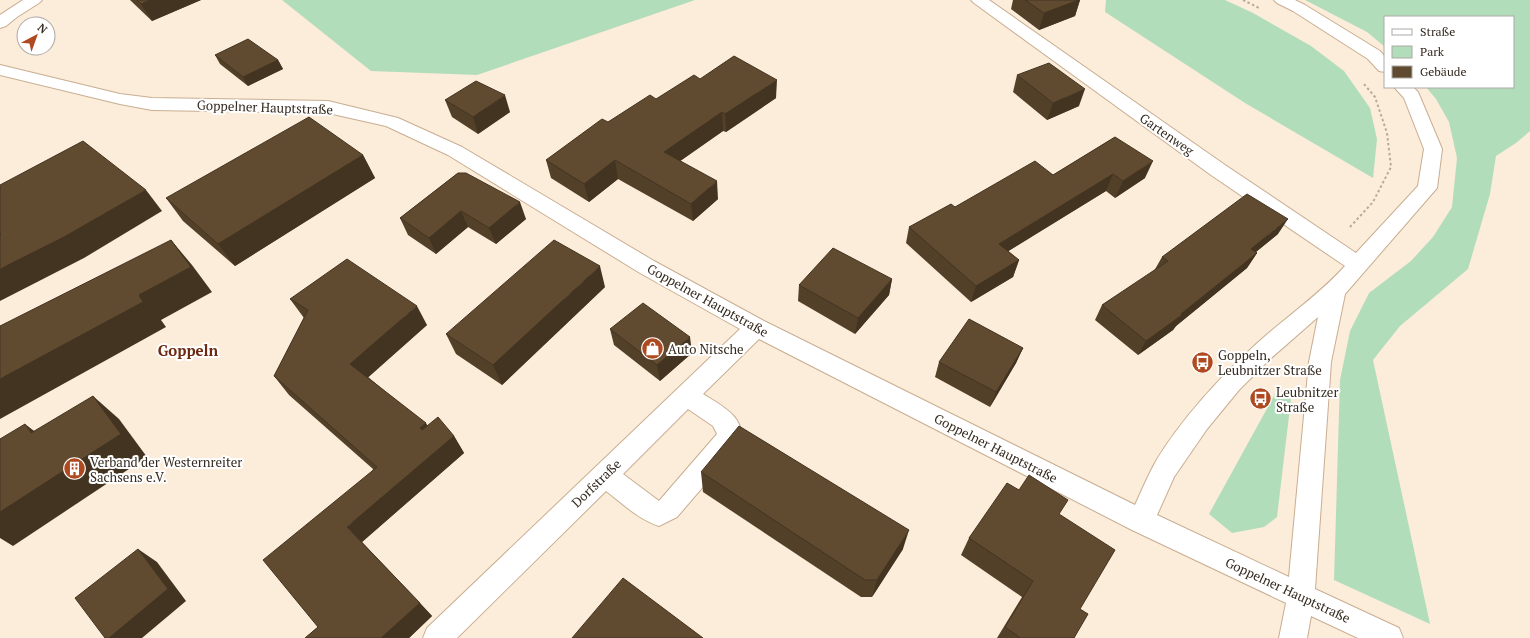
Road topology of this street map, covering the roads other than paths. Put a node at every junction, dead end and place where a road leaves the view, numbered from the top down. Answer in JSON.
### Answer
{"nodes":[{"id":1,"x":34,"y":0,"type":"edge"},
{"id":2,"x":979,"y":0,"type":"edge"},
{"id":3,"x":1282,"y":0,"type":"edge"},
{"id":4,"x":0,"y":23,"type":"edge"},
{"id":5,"x":1384,"y":67,"type":"edge"},
{"id":6,"x":0,"y":70,"type":"edge"},
{"id":7,"x":1404,"y":88,"type":"edge"},
{"id":8,"x":1358,"y":265,"type":"junction"},
{"id":9,"x":1335,"y":292,"type":"junction"},
{"id":10,"x":756,"y":327,"type":"junction"},
{"id":11,"x":686,"y":395,"type":"junction"},
{"id":12,"x":605,"y":475,"type":"junction"},
{"id":13,"x":1141,"y":521,"type":"junction"},
{"id":14,"x":1301,"y":595,"type":"junction"},
{"id":15,"x":437,"y":638,"type":"edge"},
{"id":16,"x":1293,"y":638,"type":"edge"},
{"id":17,"x":1390,"y":638,"type":"edge"}],
"edges":[{"from":1,"to":4,"type":"street"},
{"from":2,"to":8,"type":"street","name":"Gartenweg"},
{"from":3,"to":5,"type":"street"},
{"from":6,"to":10,"type":"street","name":"Goppelner Hauptstraße"},
{"from":7,"to":8,"type":"street"},
{"from":8,"to":9,"type":"street"},
{"from":9,"to":13,"type":"street"},
{"from":9,"to":14,"type":"street"},
{"from":10,"to":11,"type":"street","name":"Dorfstraße"},
{"from":10,"to":13,"type":"street","name":"Goppelner Hauptstraße"},
{"from":11,"to":12,"type":"street","name":"Dorfstraße"},
{"from":11,"to":12,"type":"street"},
{"from":12,"to":15,"type":"street","name":"Dorfstraße"},
{"from":13,"to":14,"type":"street","name":"Goppelner Hauptstraße"},
{"from":14,"to":16,"type":"street"},
{"from":14,"to":17,"type":"street","name":"Goppelner Hauptstraße"}]}
